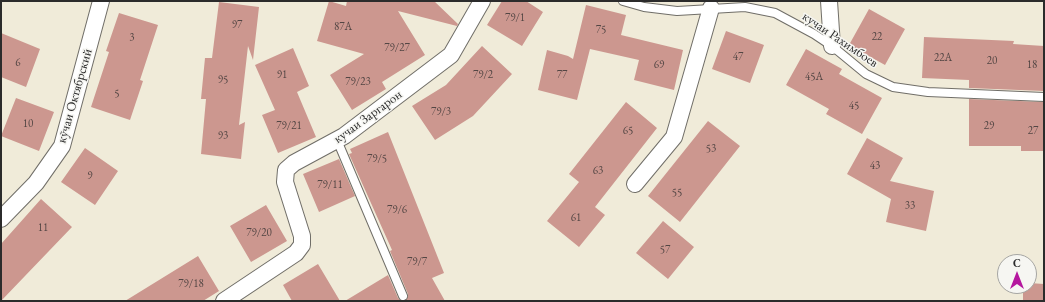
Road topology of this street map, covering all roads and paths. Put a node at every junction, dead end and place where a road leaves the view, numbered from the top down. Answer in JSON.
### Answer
{"nodes":[{"id":1,"x":101,"y":1,"type":"edge"},
{"id":2,"x":482,"y":1,"type":"edge"},
{"id":3,"x":623,"y":1,"type":"edge"},
{"id":4,"x":829,"y":1,"type":"edge"},
{"id":5,"x":711,"y":8,"type":"junction"},
{"id":6,"x":832,"y":46,"type":"junction"},
{"id":7,"x":1044,"y":97,"type":"edge"},
{"id":8,"x":336,"y":140,"type":"junction"},
{"id":9,"x":635,"y":184,"type":"dead end"},
{"id":10,"x":1,"y":219,"type":"edge"},
{"id":11,"x":403,"y":296,"type":"dead end"},
{"id":12,"x":224,"y":301,"type":"edge"}],
"edges":[{"from":1,"to":10,"type":"street","name":"кӯчаи Октябрский"},
{"from":2,"to":8,"type":"street","name":"кучаи Заргарон"},
{"from":3,"to":5,"type":"lane","name":"кучаи Рахимбоев"},
{"from":4,"to":6,"type":"street"},
{"from":5,"to":6,"type":"lane","name":"кучаи Рахимбоев"},
{"from":5,"to":9,"type":"street"},
{"from":6,"to":7,"type":"lane","name":"кучаи Рахимбоев"},
{"from":8,"to":11,"type":"lane"},
{"from":8,"to":12,"type":"street","name":"кучаи Заргарон"}]}
